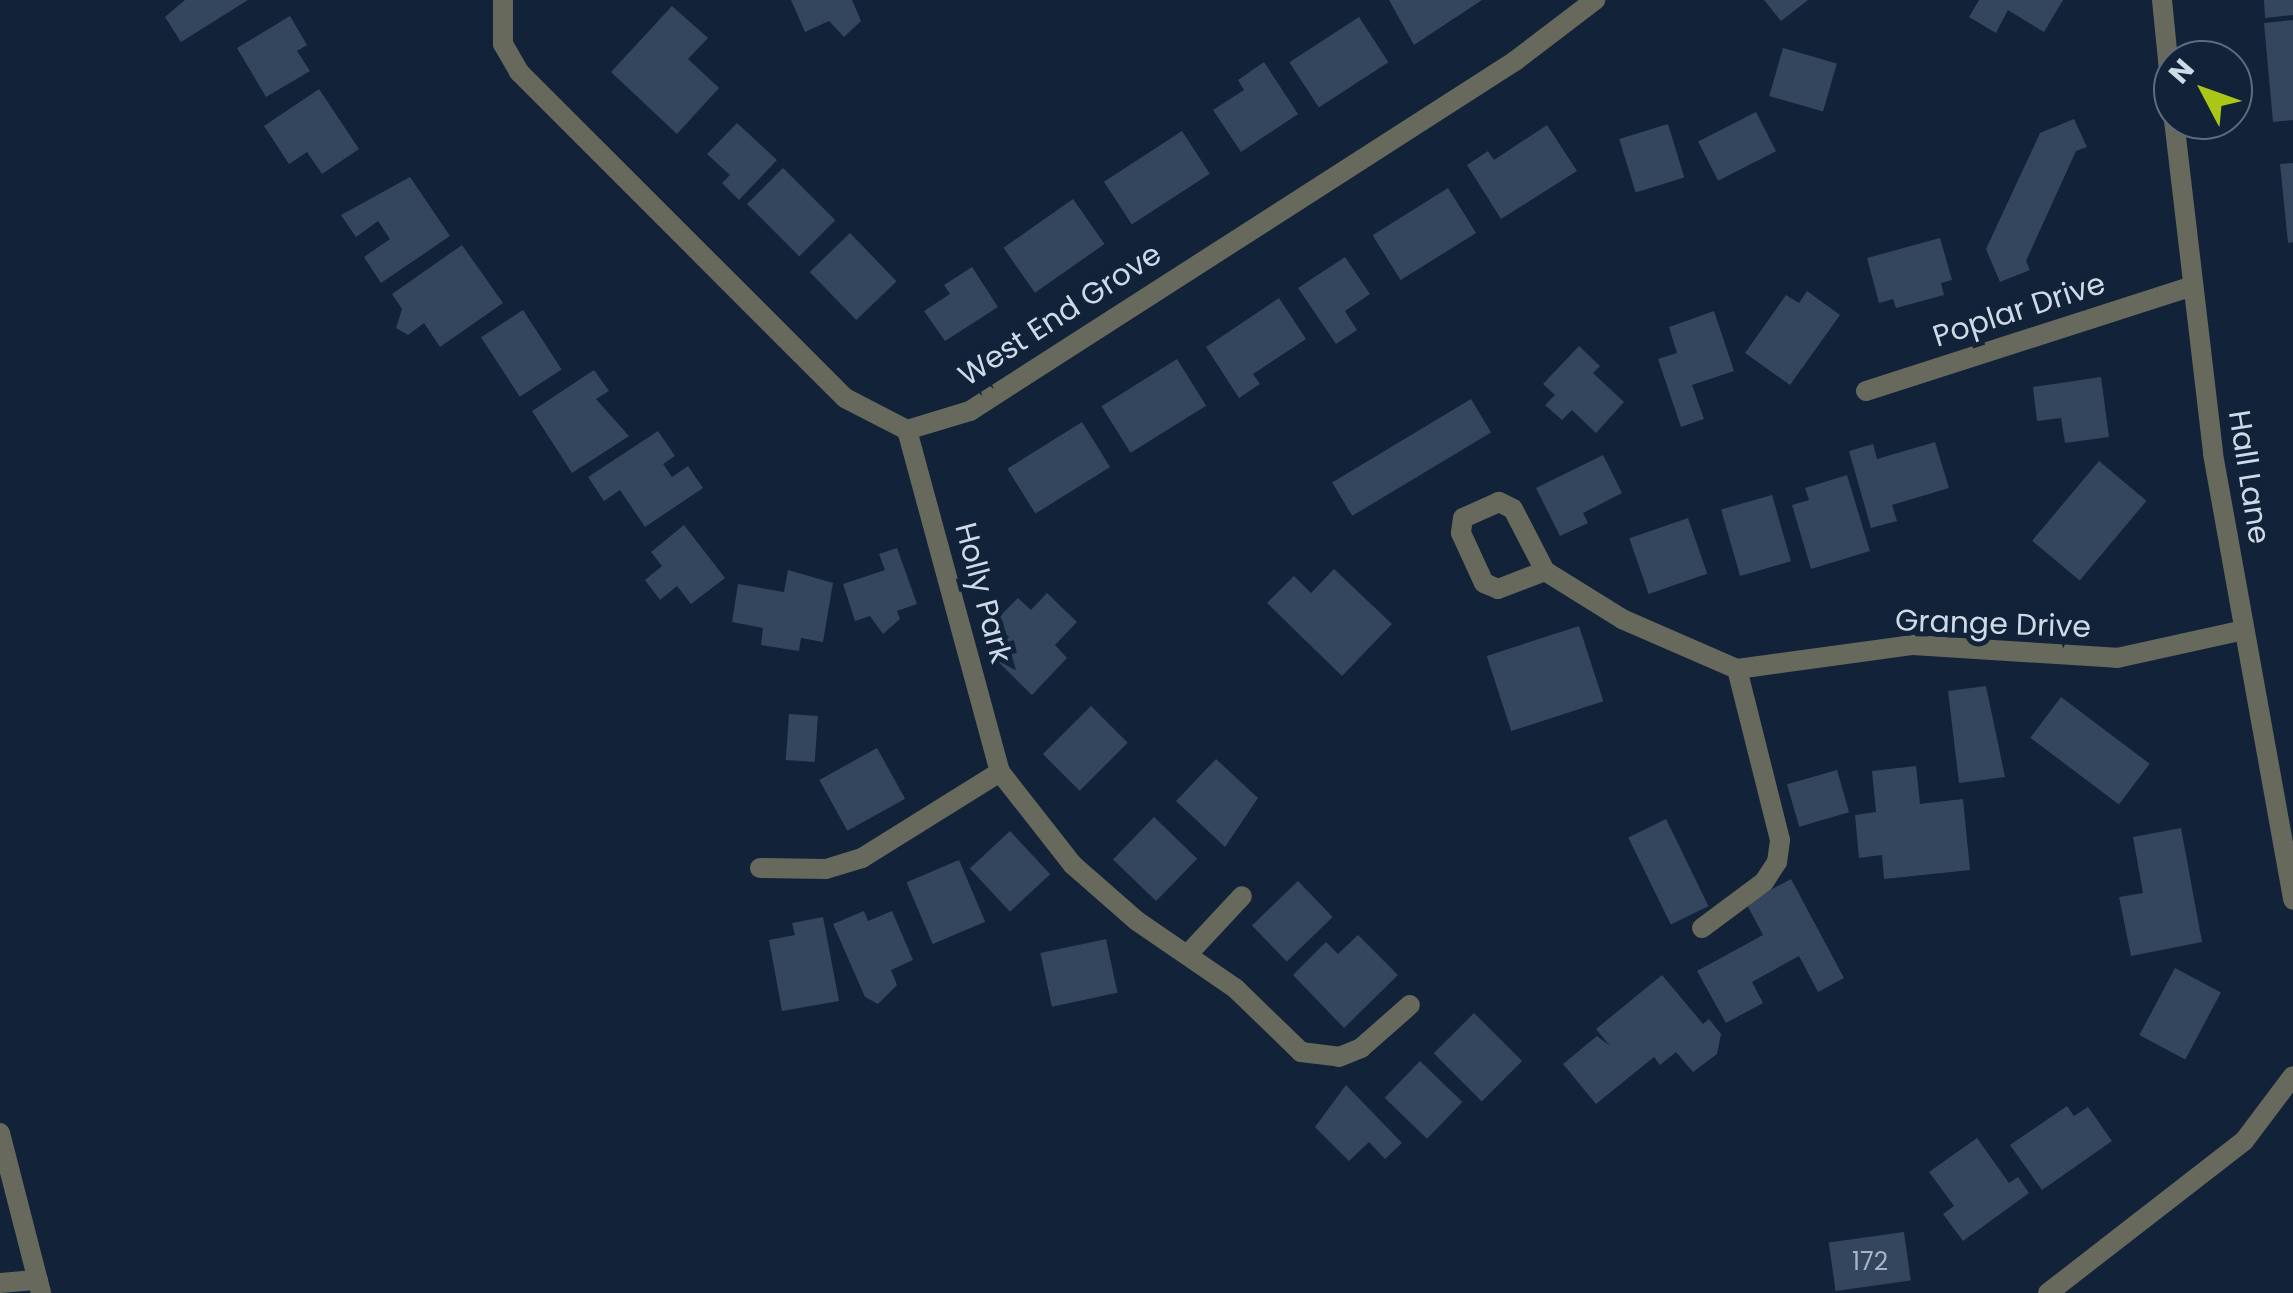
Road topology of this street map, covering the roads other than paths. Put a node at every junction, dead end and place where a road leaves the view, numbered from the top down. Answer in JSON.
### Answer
{"nodes":[{"id":1,"x":504,"y":0,"type":"edge"},
{"id":2,"x":1595,"y":0,"type":"edge"},
{"id":3,"x":2162,"y":0,"type":"edge"},
{"id":4,"x":2166,"y":40,"type":"edge"},
{"id":5,"x":2176,"y":140,"type":"edge"},
{"id":6,"x":2190,"y":287,"type":"junction"},
{"id":7,"x":1866,"y":391,"type":"dead end"},
{"id":8,"x":907,"y":430,"type":"junction"},
{"id":9,"x":1545,"y":571,"type":"junction"},
{"id":10,"x":2244,"y":630,"type":"junction"},
{"id":11,"x":1737,"y":669,"type":"junction"},
{"id":12,"x":1000,"y":772,"type":"junction"},
{"id":13,"x":760,"y":868,"type":"dead end"},
{"id":14,"x":1242,"y":896,"type":"dead end"},
{"id":15,"x":2293,"y":900,"type":"edge"},
{"id":16,"x":1702,"y":928,"type":"dead end"},
{"id":17,"x":1188,"y":954,"type":"junction"},
{"id":18,"x":1410,"y":1005,"type":"dead end"},
{"id":19,"x":2293,"y":1076,"type":"edge"},
{"id":20,"x":0,"y":1133,"type":"edge"},
{"id":21,"x":0,"y":1282,"type":"edge"},
{"id":22,"x":39,"y":1287,"type":"edge"},
{"id":23,"x":2048,"y":1293,"type":"edge"}],
"edges":[{"from":1,"to":8,"type":"street"},
{"from":2,"to":8,"type":"street","name":"West End Grove"},
{"from":3,"to":4,"type":"street"},
{"from":5,"to":6,"type":"street","name":"Hall Lane"},
{"from":6,"to":7,"type":"street","name":"Poplar Drive"},
{"from":6,"to":10,"type":"street","name":"Hall Lane"},
{"from":8,"to":12,"type":"street","name":"Holly Park"},
{"from":9,"to":9,"type":"street"},
{"from":9,"to":11,"type":"street"},
{"from":10,"to":11,"type":"street","name":"Grange Drive"},
{"from":10,"to":15,"type":"street","name":"Hall Lane"},
{"from":11,"to":16,"type":"street"},
{"from":12,"to":13,"type":"street"},
{"from":12,"to":17,"type":"street","name":"Holly Park"},
{"from":14,"to":17,"type":"street"},
{"from":17,"to":18,"type":"street","name":"Holly Park"},
{"from":19,"to":23,"type":"street"},
{"from":20,"to":22,"type":"street"},
{"from":21,"to":22,"type":"street"}]}
